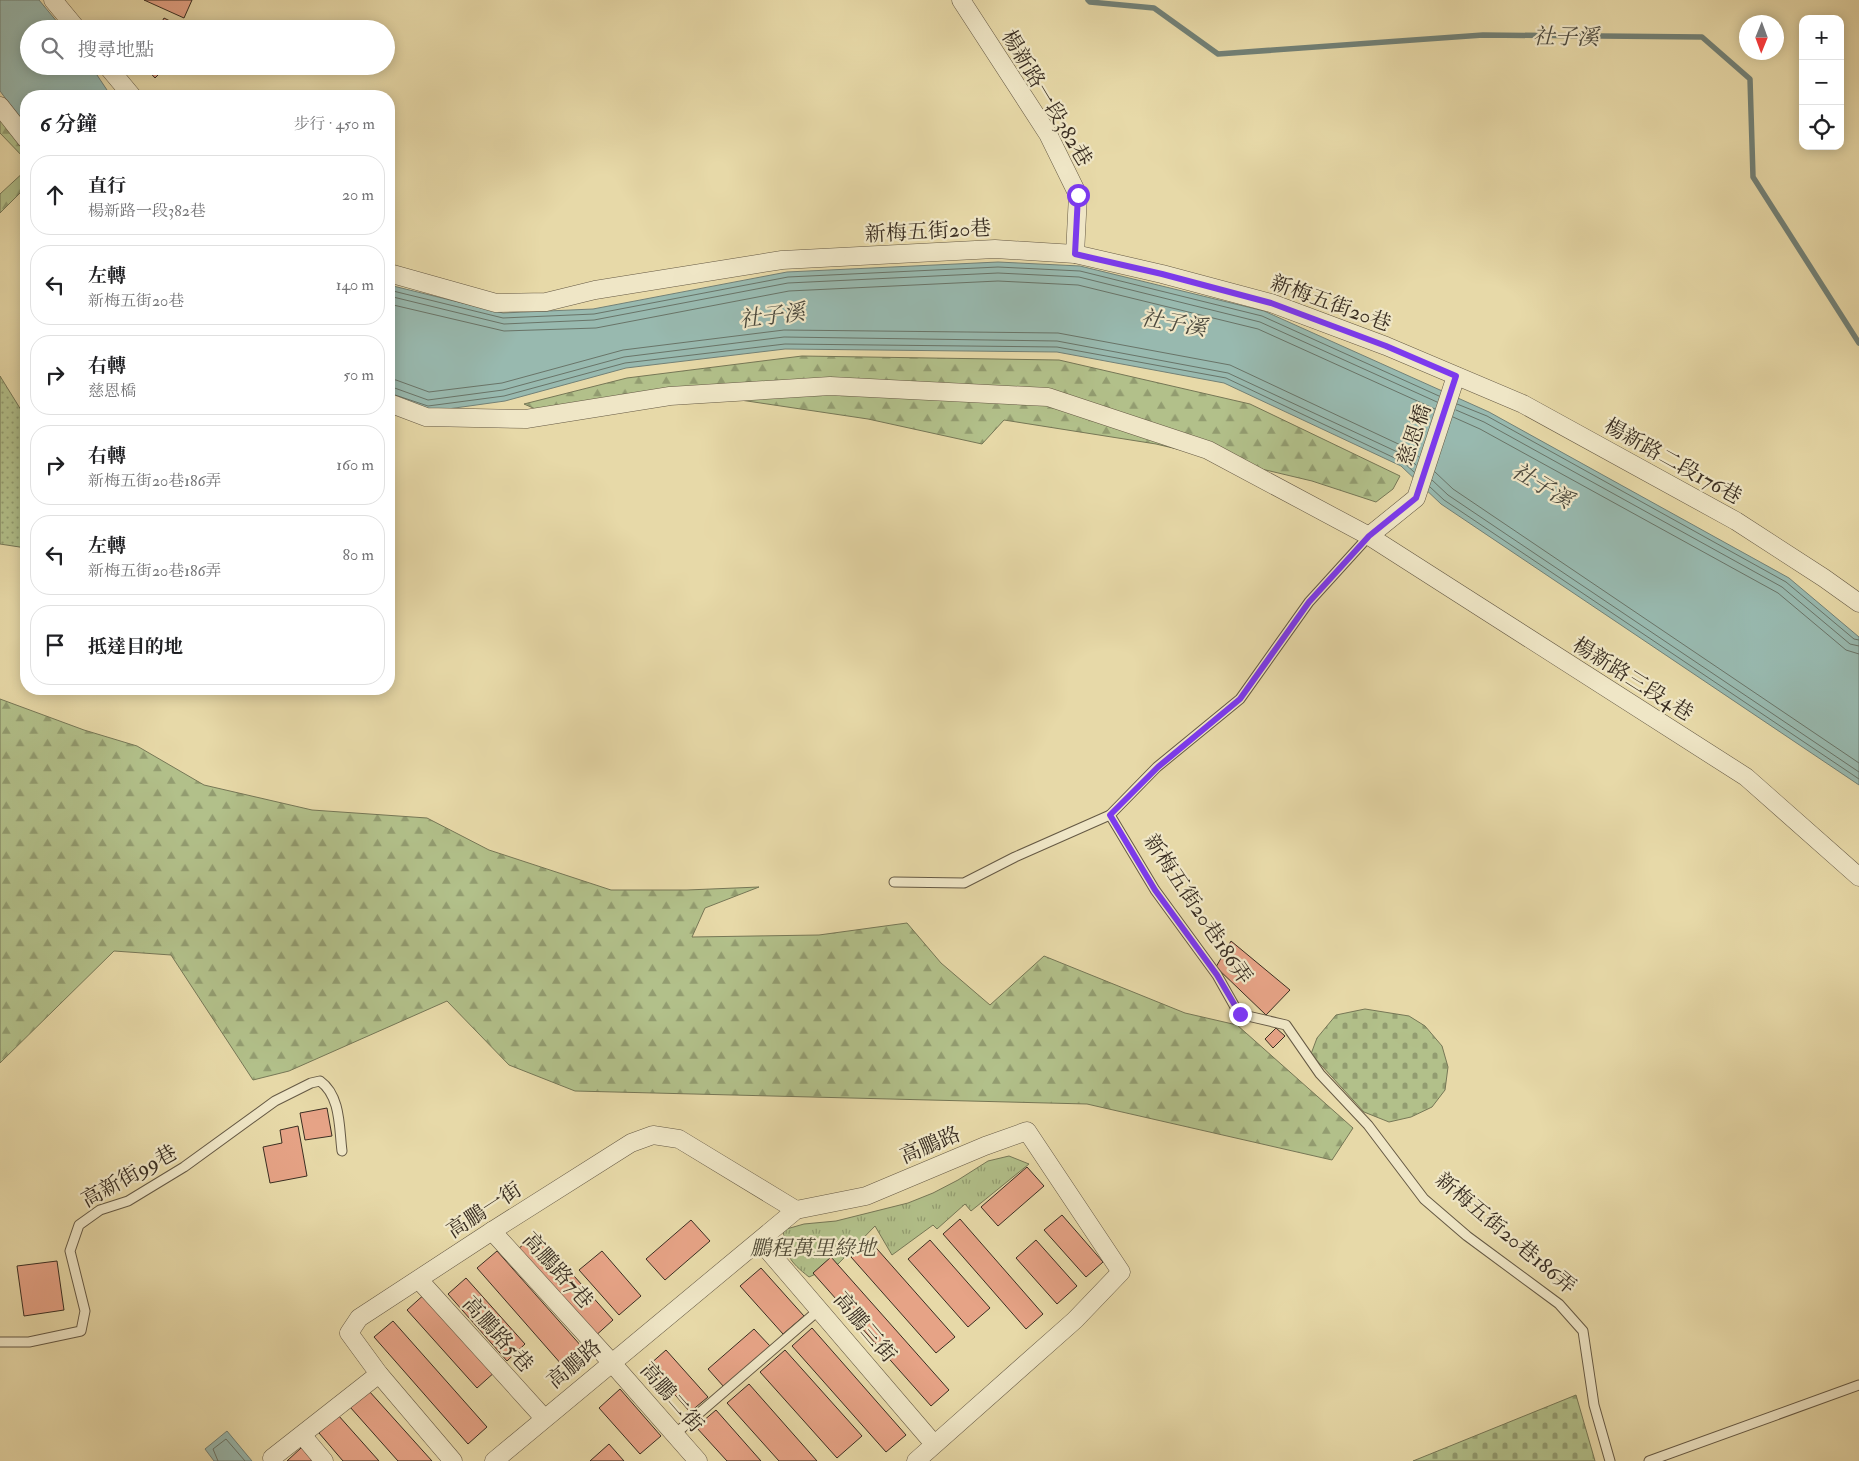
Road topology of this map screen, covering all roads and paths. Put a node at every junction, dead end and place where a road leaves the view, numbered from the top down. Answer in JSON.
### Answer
{"nodes":[{"id":1,"x":53,"y":0,"type":"edge"},
{"id":2,"x":961,"y":0,"type":"edge"},
{"id":3,"x":70,"y":20,"type":"edge"},
{"id":4,"x":115,"y":75,"type":"edge"},
{"id":5,"x":127,"y":90,"type":"edge"},
{"id":6,"x":0,"y":106,"type":"edge"},
{"id":7,"x":20,"y":132,"type":"edge"},
{"id":8,"x":1075,"y":254,"type":"junction"},
{"id":9,"x":395,"y":275,"type":"edge"},
{"id":10,"x":1455,"y":382,"type":"junction"},
{"id":11,"x":395,"y":405,"type":"edge"},
{"id":12,"x":1369,"y":536,"type":"junction"},
{"id":13,"x":1859,"y":603,"type":"edge"},
{"id":14,"x":1110,"y":815,"type":"junction"},
{"id":15,"x":1859,"y":877,"type":"edge"},
{"id":16,"x":894,"y":882,"type":"dead end"},
{"id":17,"x":342,"y":1151,"type":"dead end"},
{"id":18,"x":796,"y":1210,"type":"junction"},
{"id":19,"x":492,"y":1231,"type":"junction"},
{"id":20,"x":760,"y":1241,"type":"junction"},
{"id":21,"x":419,"y":1280,"type":"junction"},
{"id":22,"x":820,"y":1309,"type":"junction"},
{"id":23,"x":0,"y":1342,"type":"edge"},
{"id":24,"x":611,"y":1362,"type":"junction"},
{"id":25,"x":379,"y":1374,"type":"junction"},
{"id":26,"x":1859,"y":1385,"type":"edge"},
{"id":27,"x":544,"y":1418,"type":"junction"},
{"id":28,"x":675,"y":1434,"type":"junction"},
{"id":29,"x":303,"y":1436,"type":"junction"},
{"id":30,"x":934,"y":1444,"type":"junction"},
{"id":31,"x":272,"y":1458,"type":"dead end"},
{"id":32,"x":324,"y":1461,"type":"edge"},
{"id":33,"x":453,"y":1461,"type":"edge"},
{"id":34,"x":494,"y":1461,"type":"edge"},
{"id":35,"x":698,"y":1461,"type":"edge"},
{"id":36,"x":916,"y":1461,"type":"edge"},
{"id":37,"x":1610,"y":1461,"type":"edge"},
{"id":38,"x":1649,"y":1461,"type":"edge"}],
"edges":[{"from":1,"to":3,"type":"street"},
{"from":2,"to":8,"type":"street","name":"楊新路一段382巷"},
{"from":4,"to":5,"type":"street"},
{"from":6,"to":7,"type":"street"},
{"from":8,"to":9,"type":"street","name":"新梅五街20巷"},
{"from":8,"to":10,"type":"street","name":"新梅五街20巷"},
{"from":10,"to":12,"type":"street","name":"慈恩橋"},
{"from":10,"to":13,"type":"street","name":"楊新路二段176巷"},
{"from":11,"to":12,"type":"street","name":"楊新路三段4巷"},
{"from":12,"to":14,"type":"lane"},
{"from":12,"to":15,"type":"street","name":"楊新路三段4巷"},
{"from":14,"to":16,"type":"lane"},
{"from":14,"to":37,"type":"lane","name":"新梅五街20巷186弄"},
{"from":17,"to":23,"type":"lane","name":"高新街99巷"},
{"from":18,"to":19,"type":"street","name":"高鵬一街"},
{"from":18,"to":20,"type":"street","name":"高鵬路"},
{"from":18,"to":30,"type":"street","name":"高鵬路"},
{"from":19,"to":21,"type":"street","name":"高鵬一街"},
{"from":19,"to":24,"type":"street","name":"高鵬路7巷"},
{"from":20,"to":22,"type":"street","name":"高鵬三街"},
{"from":20,"to":24,"type":"street","name":"高鵬路"},
{"from":21,"to":25,"type":"street","name":"高鵬一街"},
{"from":21,"to":27,"type":"street","name":"高鵬路5巷"},
{"from":22,"to":28,"type":"lane"},
{"from":22,"to":30,"type":"street","name":"高鵬三街"},
{"from":24,"to":27,"type":"street","name":"高鵬路"},
{"from":24,"to":28,"type":"street","name":"高鵬二街"},
{"from":25,"to":29,"type":"street"},
{"from":25,"to":33,"type":"street","name":"高鵬一街"},
{"from":26,"to":38,"type":"lane"},
{"from":27,"to":34,"type":"street","name":"高鵬路"},
{"from":28,"to":35,"type":"street","name":"高鵬二街"},
{"from":29,"to":31,"type":"street"},
{"from":29,"to":32,"type":"street"},
{"from":30,"to":36,"type":"street","name":"高鵬路"}]}
